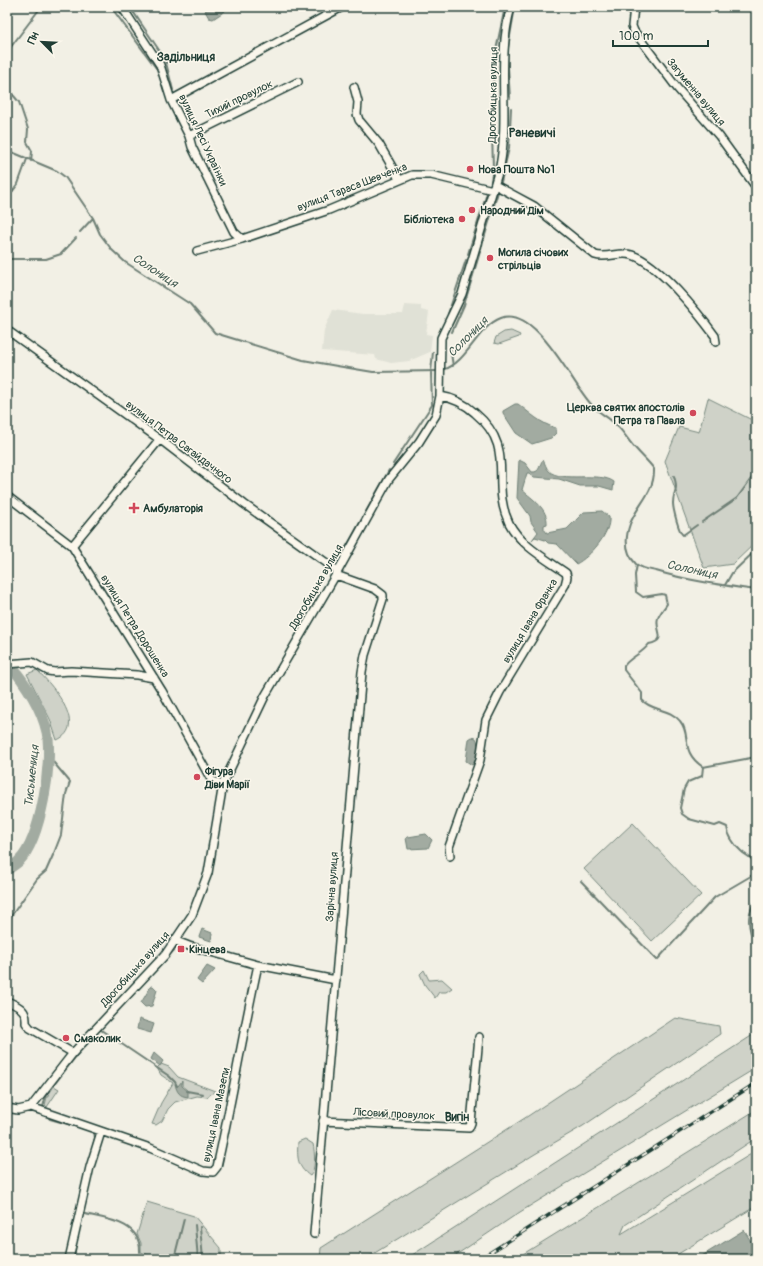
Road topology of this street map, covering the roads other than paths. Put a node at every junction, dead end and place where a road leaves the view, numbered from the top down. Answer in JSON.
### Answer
{"nodes":[{"id":1,"x":122,"y":7,"type":"edge"},
{"id":2,"x":342,"y":7,"type":"edge"},
{"id":3,"x":511,"y":7,"type":"edge"},
{"id":4,"x":634,"y":7,"type":"edge"},
{"id":5,"x":298,"y":82,"type":"dead end"},
{"id":6,"x":354,"y":87,"type":"dead end"},
{"id":7,"x":171,"y":100,"type":"junction"},
{"id":8,"x":189,"y":136,"type":"junction"},
{"id":9,"x":399,"y":179,"type":"junction"},
{"id":10,"x":494,"y":187,"type":"junction"},
{"id":11,"x":756,"y":187,"type":"edge"},
{"id":12,"x":242,"y":239,"type":"junction"},
{"id":13,"x":197,"y":251,"type":"dead end"},
{"id":14,"x":7,"y":330,"type":"edge"},
{"id":15,"x":716,"y":342,"type":"dead end"},
{"id":16,"x":440,"y":396,"type":"junction"},
{"id":17,"x":159,"y":440,"type":"junction"},
{"id":18,"x":7,"y":496,"type":"edge"},
{"id":19,"x":72,"y":546,"type":"junction"},
{"id":20,"x":337,"y":573,"type":"junction"},
{"id":21,"x":7,"y":664,"type":"edge"},
{"id":22,"x":154,"y":678,"type":"junction"},
{"id":23,"x":223,"y":784,"type":"junction"},
{"id":24,"x":450,"y":856,"type":"dead end"},
{"id":25,"x":176,"y":941,"type":"junction"},
{"id":26,"x":258,"y":965,"type":"junction"},
{"id":27,"x":336,"y":980,"type":"junction"},
{"id":28,"x":7,"y":1001,"type":"edge"},
{"id":29,"x":479,"y":1038,"type":"dead end"},
{"id":30,"x":73,"y":1053,"type":"junction"},
{"id":31,"x":31,"y":1107,"type":"junction"},
{"id":32,"x":7,"y":1108,"type":"edge"},
{"id":33,"x":323,"y":1121,"type":"junction"},
{"id":34,"x":101,"y":1132,"type":"junction"},
{"id":35,"x":314,"y":1234,"type":"dead end"},
{"id":36,"x":69,"y":1259,"type":"edge"}],
"edges":[{"from":1,"to":7,"type":"street","name":"вулиця Лесі Українки"},
{"from":2,"to":7,"type":"street"},
{"from":3,"to":10,"type":"street","name":"Дрогобицька вулиця"},
{"from":4,"to":11,"type":"street","name":"Загуменна вулиця"},
{"from":5,"to":8,"type":"street","name":"Тихий провулок"},
{"from":6,"to":9,"type":"street"},
{"from":7,"to":8,"type":"street","name":"вулиця Лесі Українки"},
{"from":8,"to":12,"type":"street","name":"вулиця Лесі Українки"},
{"from":9,"to":10,"type":"street","name":"вулиця Тараса Шевченка"},
{"from":9,"to":12,"type":"street","name":"вулиця Тараса Шевченка"},
{"from":10,"to":15,"type":"street","name":"вулиця Тараса Шевченка"},
{"from":10,"to":16,"type":"street","name":"Дрогобицька вулиця"},
{"from":12,"to":13,"type":"street","name":"вулиця Тараса Шевченка"},
{"from":14,"to":17,"type":"street","name":"вулиця Петра Сагайдачного"},
{"from":16,"to":20,"type":"street","name":"Дрогобицька вулиця"},
{"from":16,"to":24,"type":"street","name":"вулиця Івана Франка"},
{"from":17,"to":19,"type":"street"},
{"from":17,"to":20,"type":"street","name":"вулиця Петра Сагайдачного"},
{"from":18,"to":19,"type":"street","name":"вулиця Петра Дорошенка"},
{"from":19,"to":22,"type":"street","name":"вулиця Петра Дорошенка"},
{"from":20,"to":23,"type":"street","name":"Дрогобицька вулиця"},
{"from":20,"to":27,"type":"street","name":"Зарічна вулиця"},
{"from":21,"to":22,"type":"street"},
{"from":22,"to":23,"type":"street","name":"вулиця Петра Дорошенка"},
{"from":23,"to":25,"type":"street","name":"Дрогобицька вулиця"},
{"from":25,"to":26,"type":"street"},
{"from":25,"to":30,"type":"street","name":"Дрогобицька вулиця"},
{"from":26,"to":27,"type":"street"},
{"from":26,"to":34,"type":"street","name":"вулиця Івана Мазепи"},
{"from":27,"to":33,"type":"street","name":"Зарічна вулиця"},
{"from":28,"to":30,"type":"street"},
{"from":29,"to":33,"type":"street","name":"Лісовий провулок"},
{"from":30,"to":31,"type":"street","name":"Дрогобицька вулиця"},
{"from":31,"to":32,"type":"street"},
{"from":31,"to":34,"type":"street","name":"вулиця Івана Мазепи"},
{"from":33,"to":35,"type":"street","name":"Зарічна вулиця"},
{"from":34,"to":36,"type":"street"}]}
